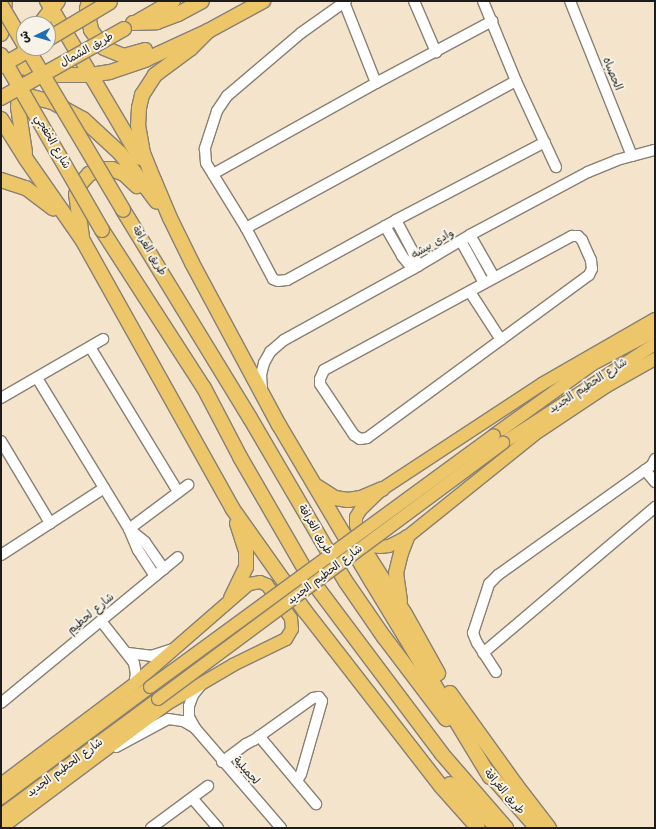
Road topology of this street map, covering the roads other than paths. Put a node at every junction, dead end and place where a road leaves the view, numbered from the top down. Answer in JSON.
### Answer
{"nodes":[{"id":1,"x":5,"y":1,"type":"edge"},
{"id":2,"x":89,"y":1,"type":"edge"},
{"id":3,"x":173,"y":1,"type":"edge"},
{"id":4,"x":202,"y":1,"type":"edge"},
{"id":5,"x":263,"y":1,"type":"edge"},
{"id":6,"x":414,"y":1,"type":"edge"},
{"id":7,"x":484,"y":1,"type":"edge"},
{"id":8,"x":570,"y":1,"type":"edge"},
{"id":9,"x":111,"y":2,"type":"edge"},
{"id":10,"x":345,"y":2,"type":"edge"},
{"id":11,"x":52,"y":4,"type":"edge"},
{"id":12,"x":1,"y":5,"type":"edge"},
{"id":13,"x":45,"y":16,"type":"edge"},
{"id":14,"x":492,"y":21,"type":"junction"},
{"id":15,"x":128,"y":26,"type":"junction"},
{"id":16,"x":16,"y":30,"type":"edge"},
{"id":17,"x":208,"y":31,"type":"junction"},
{"id":18,"x":1,"y":34,"type":"edge"},
{"id":19,"x":56,"y":34,"type":"edge"},
{"id":20,"x":436,"y":52,"type":"junction"},
{"id":21,"x":1,"y":55,"type":"edge"},
{"id":22,"x":18,"y":56,"type":"edge"},
{"id":23,"x":24,"y":56,"type":"edge"},
{"id":24,"x":32,"y":56,"type":"edge"},
{"id":25,"x":1,"y":60,"type":"edge"},
{"id":26,"x":1,"y":66,"type":"edge"},
{"id":27,"x":21,"y":67,"type":"junction"},
{"id":28,"x":90,"y":75,"type":"junction"},
{"id":29,"x":516,"y":81,"type":"junction"},
{"id":30,"x":376,"y":83,"type":"junction"},
{"id":31,"x":1,"y":91,"type":"edge"},
{"id":32,"x":19,"y":92,"type":"junction"},
{"id":33,"x":1,"y":98,"type":"edge"},
{"id":34,"x":1,"y":119,"type":"edge"},
{"id":35,"x":545,"y":142,"type":"junction"},
{"id":36,"x":655,"y":150,"type":"edge"},
{"id":37,"x":632,"y":156,"type":"junction"},
{"id":38,"x":26,"y":158,"type":"junction"},
{"id":39,"x":556,"y":167,"type":"dead end"},
{"id":40,"x":213,"y":174,"type":"junction"},
{"id":41,"x":1,"y":180,"type":"edge"},
{"id":42,"x":154,"y":180,"type":"junction"},
{"id":43,"x":170,"y":218,"type":"junction"},
{"id":44,"x":396,"y":220,"type":"junction"},
{"id":45,"x":385,"y":226,"type":"junction"},
{"id":46,"x":246,"y":228,"type":"junction"},
{"id":47,"x":102,"y":230,"type":"joint"},
{"id":48,"x":470,"y":235,"type":"junction"},
{"id":49,"x":83,"y":241,"type":"junction"},
{"id":50,"x":461,"y":241,"type":"junction"},
{"id":51,"x":416,"y":268,"type":"junction"},
{"id":52,"x":494,"y":278,"type":"junction"},
{"id":53,"x":484,"y":283,"type":"junction"},
{"id":54,"x":470,"y":292,"type":"junction"},
{"id":55,"x":655,"y":319,"type":"edge"},
{"id":56,"x":655,"y":331,"type":"edge"},
{"id":57,"x":103,"y":339,"type":"dead end"},
{"id":58,"x":501,"y":340,"type":"junction"},
{"id":59,"x":655,"y":344,"type":"edge"},
{"id":60,"x":90,"y":347,"type":"junction"},
{"id":61,"x":655,"y":359,"type":"edge"},
{"id":62,"x":37,"y":378,"type":"junction"},
{"id":63,"x":263,"y":396,"type":"junction"},
{"id":64,"x":1,"y":398,"type":"edge"},
{"id":65,"x":498,"y":439,"type":"junction"},
{"id":66,"x":1,"y":441,"type":"edge"},
{"id":67,"x":652,"y":464,"type":"edge"},
{"id":68,"x":655,"y":482,"type":"edge"},
{"id":69,"x":314,"y":483,"type":"junction"},
{"id":70,"x":188,"y":485,"type":"dead end"},
{"id":71,"x":104,"y":488,"type":"junction"},
{"id":72,"x":382,"y":489,"type":"junction"},
{"id":73,"x":178,"y":492,"type":"junction"},
{"id":74,"x":326,"y":506,"type":"junction"},
{"id":75,"x":655,"y":507,"type":"edge"},
{"id":76,"x":232,"y":508,"type":"junction"},
{"id":77,"x":50,"y":523,"type":"junction"},
{"id":78,"x":129,"y":529,"type":"junction"},
{"id":79,"x":407,"y":537,"type":"junction"},
{"id":80,"x":1,"y":555,"type":"edge"},
{"id":81,"x":178,"y":557,"type":"dead end"},
{"id":82,"x":164,"y":569,"type":"junction"},
{"id":83,"x":155,"y":576,"type":"junction"},
{"id":84,"x":231,"y":598,"type":"junction"},
{"id":85,"x":405,"y":614,"type":"junction"},
{"id":86,"x":101,"y":621,"type":"junction"},
{"id":87,"x":176,"y":648,"type":"junction"},
{"id":88,"x":128,"y":653,"type":"junction"},
{"id":89,"x":483,"y":653,"type":"junction"},
{"id":90,"x":496,"y":672,"type":"dead end"},
{"id":91,"x":204,"y":681,"type":"junction"},
{"id":92,"x":134,"y":684,"type":"junction"},
{"id":93,"x":19,"y":690,"type":"junction"},
{"id":94,"x":1,"y":703,"type":"edge"},
{"id":95,"x":1,"y":710,"type":"edge"},
{"id":96,"x":195,"y":728,"type":"junction"},
{"id":97,"x":257,"y":738,"type":"junction"},
{"id":98,"x":410,"y":747,"type":"junction"},
{"id":99,"x":104,"y":751,"type":"junction"},
{"id":100,"x":224,"y":764,"type":"junction"},
{"id":101,"x":490,"y":777,"type":"junction"},
{"id":102,"x":297,"y":781,"type":"junction"},
{"id":103,"x":1,"y":784,"type":"edge"},
{"id":104,"x":208,"y":786,"type":"dead end"},
{"id":105,"x":1,"y":798,"type":"edge"},
{"id":106,"x":192,"y":798,"type":"junction"},
{"id":107,"x":316,"y":804,"type":"dead end"},
{"id":108,"x":1,"y":815,"type":"edge"},
{"id":109,"x":1,"y":828,"type":"edge"},
{"id":110,"x":151,"y":828,"type":"edge"},
{"id":111,"x":218,"y":828,"type":"edge"},
{"id":112,"x":281,"y":828,"type":"edge"},
{"id":113,"x":478,"y":828,"type":"edge"},
{"id":114,"x":498,"y":828,"type":"edge"},
{"id":115,"x":506,"y":828,"type":"edge"},
{"id":116,"x":537,"y":828,"type":"edge"},
{"id":117,"x":549,"y":828,"type":"edge"}],
"edges":[{"from":1,"to":18,"type":"highway"},
{"from":2,"to":17,"type":"highway"},
{"from":3,"to":15,"type":"highway","name":"طريق الشمال"},
{"from":4,"to":15,"type":"highway"},
{"from":5,"to":17,"type":"highway"},
{"from":6,"to":20,"type":"street"},
{"from":7,"to":14,"type":"street"},
{"from":8,"to":37,"type":"street","name":"الحصباه"},
{"from":9,"to":19,"type":"highway","bridge":true},
{"from":10,"to":30,"type":"street"},
{"from":10,"to":40,"type":"street"},
{"from":11,"to":13,"type":"highway"},
{"from":11,"to":28,"type":"highway"},
{"from":12,"to":16,"type":"highway","bridge":true},
{"from":14,"to":20,"type":"street"},
{"from":14,"to":29,"type":"street"},
{"from":15,"to":33,"type":"highway","name":"طريق الشمال","bridge":true},
{"from":17,"to":28,"type":"highway"},
{"from":17,"to":42,"type":"highway"},
{"from":20,"to":30,"type":"street"},
{"from":21,"to":47,"type":"highway","name":"شارع الخفجي","bridge":true},
{"from":22,"to":26,"type":"highway","bridge":true},
{"from":23,"to":27,"type":"highway"},
{"from":24,"to":101,"type":"highway","name":"طريق الغرافة","bridge":true},
{"from":25,"to":27,"type":"highway"},
{"from":27,"to":28,"type":"highway"},
{"from":27,"to":32,"type":"highway"},
{"from":28,"to":42,"type":"highway"},
{"from":29,"to":35,"type":"street"},
{"from":29,"to":46,"type":"street"},
{"from":30,"to":40,"type":"street"},
{"from":31,"to":32,"type":"highway"},
{"from":32,"to":38,"type":"highway"},
{"from":32,"to":43,"type":"highway"},
{"from":34,"to":38,"type":"highway"},
{"from":35,"to":39,"type":"street"},
{"from":35,"to":44,"type":"street"},
{"from":36,"to":37,"type":"street","name":"وادى بيشه"},
{"from":37,"to":48,"type":"street","name":"وادى بيشه"},
{"from":38,"to":49,"type":"highway"},
{"from":40,"to":46,"type":"street"},
{"from":41,"to":49,"type":"highway"},
{"from":42,"to":43,"type":"highway"},
{"from":43,"to":49,"type":"highway"},
{"from":43,"to":63,"type":"highway"},
{"from":44,"to":45,"type":"street"},
{"from":44,"to":51,"type":"street"},
{"from":45,"to":46,"type":"street"},
{"from":45,"to":51,"type":"street"},
{"from":47,"to":115,"type":"highway","name":"طريق الغرافة"},
{"from":48,"to":50,"type":"street","name":"وادى بيشه"},
{"from":48,"to":52,"type":"street"},
{"from":49,"to":76,"type":"highway"},
{"from":50,"to":51,"type":"street","name":"وادى بيشه"},
{"from":50,"to":53,"type":"street"},
{"from":51,"to":63,"type":"street","name":"وادى بيشه"},
{"from":52,"to":53,"type":"street"},
{"from":52,"to":58,"type":"street"},
{"from":53,"to":54,"type":"street"},
{"from":54,"to":58,"type":"street"},
{"from":54,"to":58,"type":"street"},
{"from":55,"to":72,"type":"main road"},
{"from":56,"to":65,"type":"main road","name":"شارع الحطيم الجديد"},
{"from":57,"to":60,"type":"street"},
{"from":59,"to":65,"type":"main road","name":"شارع الحطيم الجديد"},
{"from":60,"to":62,"type":"street"},
{"from":60,"to":73,"type":"street"},
{"from":61,"to":79,"type":"main road"},
{"from":62,"to":64,"type":"street"},
{"from":62,"to":71,"type":"street"},
{"from":63,"to":69,"type":"highway"},
{"from":65,"to":105,"type":"main road","name":"شارع الحطيم الجديد","bridge":true},
{"from":65,"to":108,"type":"main road","name":"شارع الحطيم الجديد","bridge":true},
{"from":66,"to":77,"type":"street"},
{"from":67,"to":68,"type":"street"},
{"from":67,"to":89,"type":"street"},
{"from":69,"to":72,"type":"highway"},
{"from":69,"to":74,"type":"highway"},
{"from":70,"to":73,"type":"street"},
{"from":71,"to":77,"type":"street"},
{"from":71,"to":78,"type":"street"},
{"from":72,"to":79,"type":"main road"},
{"from":73,"to":78,"type":"street"},
{"from":74,"to":85,"type":"highway"},
{"from":74,"to":101,"type":"highway"},
{"from":75,"to":89,"type":"street"},
{"from":76,"to":84,"type":"highway"},
{"from":76,"to":98,"type":"highway"},
{"from":77,"to":80,"type":"street"},
{"from":78,"to":82,"type":"street"},
{"from":78,"to":83,"type":"street"},
{"from":79,"to":85,"type":"highway"},
{"from":81,"to":82,"type":"street","name":"شارع لحطيم"},
{"from":82,"to":83,"type":"street","name":"شارع لحطيم"},
{"from":83,"to":86,"type":"street","name":"شارع لحطيم"},
{"from":84,"to":87,"type":"main road"},
{"from":84,"to":91,"type":"main road"},
{"from":85,"to":117,"type":"highway"},
{"from":86,"to":88,"type":"street"},
{"from":86,"to":93,"type":"street","name":"شارع لحطيم"},
{"from":87,"to":88,"type":"street"},
{"from":87,"to":92,"type":"main road"},
{"from":88,"to":92,"type":"street"},
{"from":89,"to":90,"type":"street"},
{"from":91,"to":96,"type":"street","name":"لجميلية"},
{"from":91,"to":99,"type":"main road"},
{"from":92,"to":103,"type":"main road"},
{"from":93,"to":94,"type":"street","name":"شارع لحطيم"},
{"from":93,"to":95,"type":"street","name":"شارع لحطيم"},
{"from":96,"to":99,"type":"street","name":"لجميلية"},
{"from":96,"to":100,"type":"street","name":"لجميلية"},
{"from":97,"to":100,"type":"street"},
{"from":97,"to":102,"type":"street"},
{"from":97,"to":102,"type":"street"},
{"from":98,"to":113,"type":"highway"},
{"from":98,"to":114,"type":"highway"},
{"from":99,"to":109,"type":"main road"},
{"from":100,"to":112,"type":"street","name":"لجميلية"},
{"from":101,"to":116,"type":"highway","name":"طريق الغرافة"},
{"from":102,"to":107,"type":"street"},
{"from":104,"to":106,"type":"street"},
{"from":106,"to":110,"type":"street"},
{"from":106,"to":111,"type":"street"}]}
